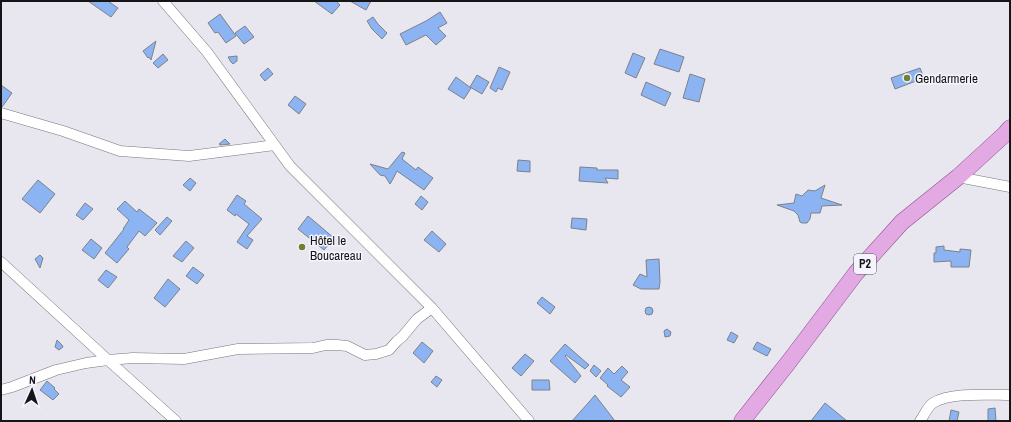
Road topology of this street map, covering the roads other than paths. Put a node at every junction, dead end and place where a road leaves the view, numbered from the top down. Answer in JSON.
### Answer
{"nodes":[{"id":1,"x":163,"y":1,"type":"edge"},
{"id":2,"x":1,"y":113,"type":"edge"},
{"id":3,"x":1010,"y":128,"type":"edge"},
{"id":4,"x":275,"y":145,"type":"junction"},
{"id":5,"x":958,"y":177,"type":"junction"},
{"id":6,"x":1010,"y":187,"type":"edge"},
{"id":7,"x":1,"y":262,"type":"edge"},
{"id":8,"x":432,"y":308,"type":"junction"},
{"id":9,"x":108,"y":360,"type":"junction"},
{"id":10,"x":1,"y":390,"type":"edge"},
{"id":11,"x":1010,"y":395,"type":"edge"},
{"id":12,"x":176,"y":421,"type":"edge"},
{"id":13,"x":529,"y":421,"type":"edge"},
{"id":14,"x":742,"y":421,"type":"edge"},
{"id":15,"x":920,"y":421,"type":"edge"}],
"edges":[{"from":1,"to":4,"type":"street"},
{"from":2,"to":4,"type":"street"},
{"from":3,"to":5,"type":"main road","number":"P2"},
{"from":4,"to":8,"type":"street"},
{"from":5,"to":6,"type":"street"},
{"from":5,"to":14,"type":"main road","number":"P2"},
{"from":7,"to":9,"type":"street"},
{"from":8,"to":9,"type":"street"},
{"from":8,"to":13,"type":"street"},
{"from":9,"to":10,"type":"street"},
{"from":9,"to":12,"type":"street"},
{"from":11,"to":15,"type":"street"}]}
